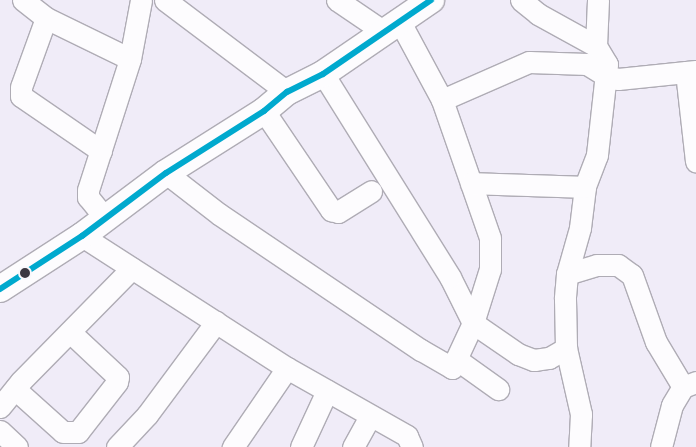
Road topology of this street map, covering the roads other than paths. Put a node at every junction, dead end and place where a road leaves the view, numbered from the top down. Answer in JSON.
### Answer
{"nodes":[{"id":1,"x":23,"y":0,"type":"edge"},
{"id":2,"x":140,"y":0,"type":"edge"},
{"id":3,"x":337,"y":0,"type":"edge"},
{"id":4,"x":431,"y":0,"type":"edge"},
{"id":5,"x":521,"y":0,"type":"edge"},
{"id":6,"x":598,"y":0,"type":"edge"},
{"id":7,"x":175,"y":3,"type":"edge"},
{"id":8,"x":46,"y":18,"type":"junction"},
{"id":9,"x":392,"y":27,"type":"junction"},
{"id":10,"x":596,"y":46,"type":"junction"},
{"id":11,"x":130,"y":58,"type":"junction"},
{"id":12,"x":691,"y":72,"type":"edge"},
{"id":13,"x":322,"y":74,"type":"junction"},
{"id":14,"x":606,"y":76,"type":"junction"},
{"id":15,"x":287,"y":92,"type":"junction"},
{"id":16,"x":442,"y":100,"type":"junction"},
{"id":17,"x":264,"y":111,"type":"junction"},
{"id":18,"x":100,"y":151,"type":"junction"},
{"id":19,"x":696,"y":162,"type":"edge"},
{"id":20,"x":166,"y":173,"type":"junction"},
{"id":21,"x":471,"y":183,"type":"junction"},
{"id":22,"x":585,"y":187,"type":"junction"},
{"id":23,"x":371,"y":191,"type":"dead end"},
{"id":24,"x":104,"y":218,"type":"junction"},
{"id":25,"x":82,"y":236,"type":"junction"},
{"id":26,"x":132,"y":268,"type":"junction"},
{"id":27,"x":567,"y":274,"type":"junction"},
{"id":28,"x":0,"y":288,"type":"edge"},
{"id":29,"x":216,"y":322,"type":"junction"},
{"id":30,"x":473,"y":323,"type":"junction"},
{"id":31,"x":70,"y":332,"type":"junction"},
{"id":32,"x":566,"y":348,"type":"junction"},
{"id":33,"x":456,"y":359,"type":"junction"},
{"id":34,"x":287,"y":368,"type":"junction"},
{"id":35,"x":690,"y":384,"type":"edge"},
{"id":36,"x":15,"y":389,"type":"junction"},
{"id":37,"x":498,"y":389,"type":"dead end"},
{"id":38,"x":328,"y":391,"type":"junction"},
{"id":39,"x":0,"y":407,"type":"edge"},
{"id":40,"x":370,"y":416,"type":"junction"},
{"id":41,"x":0,"y":431,"type":"edge"},
{"id":42,"x":125,"y":445,"type":"edge"},
{"id":43,"x":17,"y":447,"type":"edge"},
{"id":44,"x":232,"y":447,"type":"edge"},
{"id":45,"x":301,"y":447,"type":"edge"},
{"id":46,"x":353,"y":447,"type":"edge"},
{"id":47,"x":412,"y":447,"type":"edge"},
{"id":48,"x":579,"y":447,"type":"edge"},
{"id":49,"x":661,"y":447,"type":"edge"}],
"edges":[{"from":1,"to":8,"type":"street"},
{"from":2,"to":11,"type":"street"},
{"from":3,"to":9,"type":"street"},
{"from":4,"to":9,"type":"street"},
{"from":5,"to":10,"type":"street"},
{"from":6,"to":10,"type":"street"},
{"from":7,"to":15,"type":"street"},
{"from":8,"to":11,"type":"street"},
{"from":8,"to":18,"type":"street"},
{"from":9,"to":13,"type":"street"},
{"from":9,"to":16,"type":"street"},
{"from":10,"to":14,"type":"street"},
{"from":11,"to":18,"type":"street"},
{"from":12,"to":14,"type":"street"},
{"from":12,"to":19,"type":"street"},
{"from":13,"to":15,"type":"street"},
{"from":13,"to":30,"type":"street"},
{"from":14,"to":16,"type":"street"},
{"from":14,"to":22,"type":"street"},
{"from":15,"to":17,"type":"street"},
{"from":16,"to":21,"type":"street"},
{"from":17,"to":20,"type":"street"},
{"from":17,"to":23,"type":"street"},
{"from":18,"to":24,"type":"street"},
{"from":20,"to":24,"type":"street"},
{"from":20,"to":33,"type":"street"},
{"from":21,"to":22,"type":"street"},
{"from":21,"to":30,"type":"street"},
{"from":22,"to":27,"type":"street"},
{"from":24,"to":25,"type":"street"},
{"from":25,"to":26,"type":"street"},
{"from":25,"to":28,"type":"street"},
{"from":26,"to":29,"type":"street"},
{"from":26,"to":31,"type":"street"},
{"from":27,"to":32,"type":"street"},
{"from":27,"to":35,"type":"street"},
{"from":29,"to":34,"type":"street"},
{"from":29,"to":42,"type":"street"},
{"from":30,"to":32,"type":"street"},
{"from":30,"to":33,"type":"street"},
{"from":31,"to":36,"type":"street"},
{"from":31,"to":36,"type":"street"},
{"from":32,"to":48,"type":"street"},
{"from":33,"to":37,"type":"street"},
{"from":34,"to":38,"type":"street"},
{"from":34,"to":44,"type":"street"},
{"from":35,"to":49,"type":"street"},
{"from":36,"to":39,"type":"street"},
{"from":38,"to":40,"type":"street"},
{"from":38,"to":45,"type":"street"},
{"from":40,"to":46,"type":"street"},
{"from":40,"to":47,"type":"street"},
{"from":41,"to":43,"type":"street"}]}
